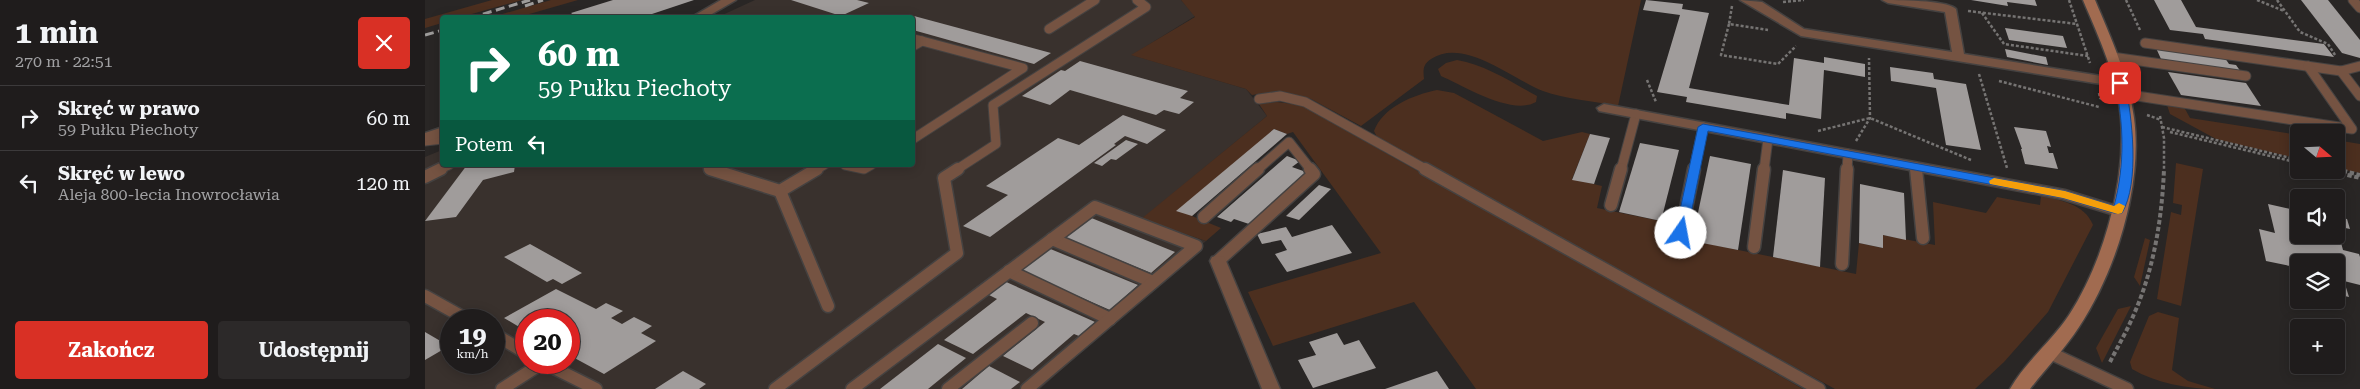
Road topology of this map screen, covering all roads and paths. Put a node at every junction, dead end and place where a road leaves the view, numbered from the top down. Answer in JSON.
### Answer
{"nodes":[{"id":1,"x":730,"y":0,"type":"edge"},
{"id":2,"x":1095,"y":0,"type":"edge"},
{"id":3,"x":1137,"y":0,"type":"edge"},
{"id":4,"x":1746,"y":0,"type":"edge"},
{"id":5,"x":1888,"y":0,"type":"edge"},
{"id":6,"x":2069,"y":0,"type":"edge"},
{"id":7,"x":2089,"y":0,"type":"edge"},
{"id":8,"x":2126,"y":0,"type":"edge"},
{"id":9,"x":2257,"y":0,"type":"edge"},
{"id":10,"x":2277,"y":0,"type":"edge"},
{"id":11,"x":2353,"y":0,"type":"edge"},
{"id":12,"x":1950,"y":8,"type":"junction"},
{"id":13,"x":2360,"y":8,"type":"edge"},
{"id":14,"x":2285,"y":11,"type":"junction"},
{"id":15,"x":1982,"y":13,"type":"junction"},
{"id":16,"x":701,"y":15,"type":"edge"},
{"id":17,"x":1729,"y":24,"type":"dead end"},
{"id":18,"x":2077,"y":24,"type":"junction"},
{"id":19,"x":1049,"y":29,"type":"dead end"},
{"id":20,"x":917,"y":40,"type":"edge"},
{"id":21,"x":2145,"y":43,"type":"joint"},
{"id":22,"x":1796,"y":46,"type":"dead end"},
{"id":23,"x":2088,"y":56,"type":"junction"},
{"id":24,"x":1869,"y":57,"type":"dead end"},
{"id":25,"x":2111,"y":57,"type":"junction"},
{"id":26,"x":1959,"y":58,"type":"junction"},
{"id":27,"x":1979,"y":61,"type":"junction"},
{"id":28,"x":2307,"y":66,"type":"junction"},
{"id":29,"x":2360,"y":66,"type":"edge"},
{"id":30,"x":2344,"y":70,"type":"junction"},
{"id":31,"x":2246,"y":76,"type":"dead end"},
{"id":32,"x":2096,"y":79,"type":"junction"},
{"id":33,"x":1647,"y":80,"type":"dead end"},
{"id":34,"x":2122,"y":88,"type":"junction"},
{"id":35,"x":2360,"y":96,"type":"edge"},
{"id":36,"x":2100,"y":98,"type":"dead end"},
{"id":37,"x":1259,"y":99,"type":"dead end"},
{"id":38,"x":2157,"y":99,"type":"junction"},
{"id":39,"x":1604,"y":108,"type":"dead end"},
{"id":40,"x":1658,"y":108,"type":"dead end"},
{"id":41,"x":1636,"y":114,"type":"junction"},
{"id":42,"x":1870,"y":118,"type":"junction"},
{"id":43,"x":1703,"y":127,"type":"junction"},
{"id":44,"x":2162,"y":127,"type":"junction"},
{"id":45,"x":440,"y":132,"type":"edge"},
{"id":46,"x":1815,"y":132,"type":"dead end"},
{"id":47,"x":2169,"y":132,"type":"dead end"},
{"id":48,"x":915,"y":137,"type":"edge"},
{"id":49,"x":440,"y":139,"type":"edge"},
{"id":50,"x":1768,"y":139,"type":"junction"},
{"id":51,"x":425,"y":140,"type":"edge"},
{"id":52,"x":1848,"y":154,"type":"junction"},
{"id":53,"x":2290,"y":160,"type":"edge"},
{"id":54,"x":2290,"y":160,"type":"edge"},
{"id":55,"x":1975,"y":161,"type":"dead end"},
{"id":56,"x":445,"y":167,"type":"edge"},
{"id":57,"x":714,"y":167,"type":"edge"},
{"id":58,"x":821,"y":167,"type":"edge"},
{"id":59,"x":854,"y":167,"type":"edge"},
{"id":60,"x":868,"y":167,"type":"edge"},
{"id":61,"x":1916,"y":167,"type":"junction"},
{"id":62,"x":2345,"y":172,"type":"edge"},
{"id":63,"x":2345,"y":173,"type":"edge"},
{"id":64,"x":2009,"y":176,"type":"dead end"},
{"id":65,"x":2360,"y":176,"type":"edge"},
{"id":66,"x":425,"y":177,"type":"edge"},
{"id":67,"x":780,"y":191,"type":"junction"},
{"id":68,"x":1611,"y":205,"type":"dead end"},
{"id":69,"x":2118,"y":211,"type":"junction"},
{"id":70,"x":1204,"y":217,"type":"dead end"},
{"id":71,"x":1681,"y":233,"type":"dead end"},
{"id":72,"x":1923,"y":238,"type":"dead end"},
{"id":73,"x":1052,"y":239,"type":"junction"},
{"id":74,"x":1754,"y":247,"type":"dead end"},
{"id":75,"x":1218,"y":261,"type":"joint"},
{"id":76,"x":1842,"y":264,"type":"dead end"},
{"id":77,"x":1009,"y":271,"type":"junction"},
{"id":78,"x":1153,"y":282,"type":"junction"},
{"id":79,"x":425,"y":296,"type":"edge"},
{"id":80,"x":828,"y":306,"type":"dead end"},
{"id":81,"x":448,"y":309,"type":"edge"},
{"id":82,"x":1109,"y":319,"type":"junction"},
{"id":83,"x":1032,"y":324,"type":"dead end"},
{"id":84,"x":2048,"y":352,"type":"junction"},
{"id":85,"x":526,"y":374,"type":"edge"},
{"id":86,"x":566,"y":374,"type":"edge"},
{"id":87,"x":2100,"y":377,"type":"junction"},
{"id":88,"x":502,"y":389,"type":"edge"},
{"id":89,"x":596,"y":389,"type":"edge"},
{"id":90,"x":775,"y":389,"type":"edge"},
{"id":91,"x":852,"y":389,"type":"edge"},
{"id":92,"x":949,"y":389,"type":"edge"},
{"id":93,"x":1027,"y":389,"type":"edge"},
{"id":94,"x":1271,"y":389,"type":"edge"},
{"id":95,"x":1819,"y":389,"type":"edge"},
{"id":96,"x":2019,"y":389,"type":"edge"},
{"id":97,"x":2127,"y":389,"type":"edge"}],
"edges":[{"from":1,"to":16,"type":"street"},
{"from":2,"to":19,"type":"lane"},
{"from":3,"to":90,"type":"lane"},
{"from":4,"to":26,"type":"street"},
{"from":5,"to":12,"type":"street"},
{"from":6,"to":18,"type":"path"},
{"from":7,"to":25,"type":"street"},
{"from":8,"to":21,"type":"path"},
{"from":9,"to":14,"type":"path"},
{"from":10,"to":14,"type":"path"},
{"from":11,"to":13,"type":"lane"},
{"from":12,"to":15,"type":"path"},
{"from":12,"to":26,"type":"street"},
{"from":14,"to":30,"type":"path"},
{"from":15,"to":18,"type":"path"},
{"from":15,"to":23,"type":"path"},
{"from":17,"to":22,"type":"path"},
{"from":18,"to":23,"type":"path"},
{"from":20,"to":48,"type":"lane"},
{"from":21,"to":28,"type":"lane"},
{"from":23,"to":32,"type":"path"},
{"from":24,"to":42,"type":"path"},
{"from":25,"to":31,"type":"lane"},
{"from":25,"to":34,"type":"street"},
{"from":26,"to":27,"type":"street"},
{"from":27,"to":32,"type":"street"},
{"from":27,"to":64,"type":"path"},
{"from":28,"to":30,"type":"lane"},
{"from":28,"to":38,"type":"lane"},
{"from":29,"to":30,"type":"lane"},
{"from":30,"to":35,"type":"lane"},
{"from":32,"to":34,"type":"street"},
{"from":32,"to":36,"type":"path"},
{"from":33,"to":40,"type":"path"},
{"from":34,"to":38,"type":"lane"},
{"from":34,"to":69,"type":"street"},
{"from":37,"to":95,"type":"lane"},
{"from":38,"to":44,"type":"path"},
{"from":39,"to":41,"type":"street"},
{"from":41,"to":43,"type":"street"},
{"from":41,"to":68,"type":"lane"},
{"from":42,"to":46,"type":"path"},
{"from":42,"to":52,"type":"path"},
{"from":42,"to":55,"type":"path"},
{"from":43,"to":50,"type":"street"},
{"from":43,"to":71,"type":"lane"},
{"from":44,"to":53,"type":"path"},
{"from":44,"to":87,"type":"path"},
{"from":45,"to":51,"type":"street"},
{"from":47,"to":54,"type":"path"},
{"from":49,"to":51,"type":"lane"},
{"from":50,"to":52,"type":"street"},
{"from":50,"to":74,"type":"lane"},
{"from":52,"to":61,"type":"street"},
{"from":52,"to":76,"type":"lane"},
{"from":56,"to":66,"type":"lane"},
{"from":57,"to":67,"type":"lane"},
{"from":58,"to":67,"type":"lane"},
{"from":59,"to":60,"type":"lane"},
{"from":61,"to":69,"type":"street"},
{"from":61,"to":72,"type":"lane"},
{"from":62,"to":65,"type":"path"},
{"from":63,"to":65,"type":"path"},
{"from":67,"to":80,"type":"lane"},
{"from":69,"to":84,"type":"street"},
{"from":70,"to":75,"type":"lane"},
{"from":73,"to":77,"type":"lane"},
{"from":73,"to":78,"type":"lane"},
{"from":73,"to":78,"type":"lane"},
{"from":75,"to":94,"type":"street"},
{"from":77,"to":82,"type":"lane"},
{"from":77,"to":91,"type":"lane"},
{"from":78,"to":82,"type":"lane"},
{"from":79,"to":81,"type":"lane"},
{"from":82,"to":93,"type":"lane"},
{"from":83,"to":92,"type":"lane"},
{"from":84,"to":87,"type":"lane"},
{"from":84,"to":96,"type":"street"},
{"from":85,"to":88,"type":"lane"},
{"from":86,"to":89,"type":"lane"},
{"from":87,"to":97,"type":"lane"}]}
